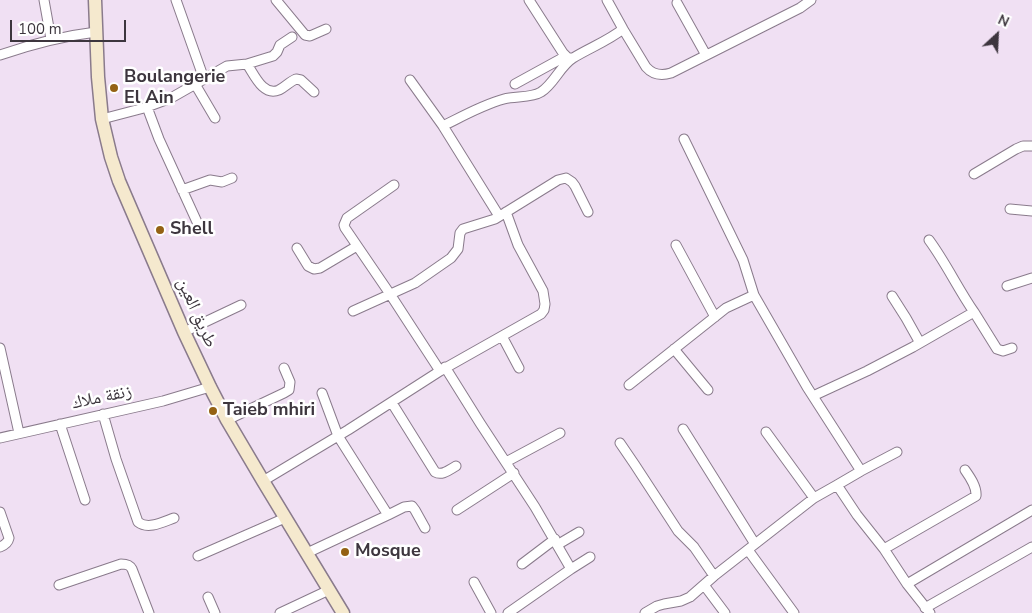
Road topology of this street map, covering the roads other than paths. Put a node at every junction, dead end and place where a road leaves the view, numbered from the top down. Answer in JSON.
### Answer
{"nodes":[{"id":1,"x":44,"y":0,"type":"edge"},
{"id":2,"x":95,"y":0,"type":"edge"},
{"id":3,"x":176,"y":0,"type":"edge"},
{"id":4,"x":276,"y":0,"type":"edge"},
{"id":5,"x":529,"y":0,"type":"edge"},
{"id":6,"x":607,"y":0,"type":"edge"},
{"id":7,"x":811,"y":0,"type":"edge"},
{"id":8,"x":677,"y":3,"type":"dead end"},
{"id":9,"x":326,"y":29,"type":"dead end"},
{"id":10,"x":623,"y":29,"type":"junction"},
{"id":11,"x":96,"y":32,"type":"junction"},
{"id":12,"x":292,"y":37,"type":"dead end"},
{"id":13,"x":51,"y":40,"type":"junction"},
{"id":14,"x":0,"y":55,"type":"edge"},
{"id":15,"x":706,"y":55,"type":"junction"},
{"id":16,"x":569,"y":57,"type":"junction"},
{"id":17,"x":247,"y":64,"type":"junction"},
{"id":18,"x":204,"y":79,"type":"junction"},
{"id":19,"x":410,"y":80,"type":"dead end"},
{"id":20,"x":195,"y":84,"type":"junction"},
{"id":21,"x":515,"y":84,"type":"dead end"},
{"id":22,"x":314,"y":92,"type":"dead end"},
{"id":23,"x":147,"y":107,"type":"junction"},
{"id":24,"x":102,"y":118,"type":"junction"},
{"id":25,"x":215,"y":118,"type":"dead end"},
{"id":26,"x":443,"y":126,"type":"junction"},
{"id":27,"x":684,"y":138,"type":"dead end"},
{"id":28,"x":1032,"y":146,"type":"edge"},
{"id":29,"x":974,"y":174,"type":"dead end"},
{"id":30,"x":232,"y":178,"type":"dead end"},
{"id":31,"x":394,"y":185,"type":"dead end"},
{"id":32,"x":182,"y":190,"type":"junction"},
{"id":33,"x":1010,"y":209,"type":"dead end"},
{"id":34,"x":1032,"y":211,"type":"edge"},
{"id":35,"x":588,"y":212,"type":"dead end"},
{"id":36,"x":502,"y":214,"type":"junction"},
{"id":37,"x":197,"y":222,"type":"dead end"},
{"id":38,"x":929,"y":240,"type":"dead end"},
{"id":39,"x":676,"y":245,"type":"dead end"},
{"id":40,"x":356,"y":246,"type":"junction"},
{"id":41,"x":297,"y":248,"type":"dead end"},
{"id":42,"x":1032,"y":278,"type":"edge"},
{"id":43,"x":1007,"y":286,"type":"dead end"},
{"id":44,"x":390,"y":294,"type":"junction"},
{"id":45,"x":754,"y":295,"type":"junction"},
{"id":46,"x":892,"y":296,"type":"dead end"},
{"id":47,"x":241,"y":306,"type":"dead end"},
{"id":48,"x":353,"y":311,"type":"dead end"},
{"id":49,"x":974,"y":312,"type":"junction"},
{"id":50,"x":715,"y":317,"type":"junction"},
{"id":51,"x":184,"y":332,"type":"junction"},
{"id":52,"x":502,"y":336,"type":"junction"},
{"id":53,"x":920,"y":343,"type":"junction"},
{"id":54,"x":0,"y":348,"type":"edge"},
{"id":55,"x":1012,"y":348,"type":"dead end"},
{"id":56,"x":674,"y":349,"type":"junction"},
{"id":57,"x":284,"y":368,"type":"dead end"},
{"id":58,"x":519,"y":368,"type":"dead end"},
{"id":59,"x":442,"y":369,"type":"junction"},
{"id":60,"x":629,"y":385,"type":"dead end"},
{"id":61,"x":210,"y":386,"type":"junction"},
{"id":62,"x":708,"y":390,"type":"dead end"},
{"id":63,"x":322,"y":393,"type":"dead end"},
{"id":64,"x":813,"y":396,"type":"junction"},
{"id":65,"x":392,"y":403,"type":"junction"},
{"id":66,"x":103,"y":414,"type":"junction"},
{"id":67,"x":227,"y":420,"type":"junction"},
{"id":68,"x":60,"y":424,"type":"junction"},
{"id":69,"x":683,"y":429,"type":"dead end"},
{"id":70,"x":766,"y":432,"type":"dead end"},
{"id":71,"x":19,"y":433,"type":"junction"},
{"id":72,"x":560,"y":433,"type":"dead end"},
{"id":73,"x":338,"y":436,"type":"junction"},
{"id":74,"x":0,"y":438,"type":"edge"},
{"id":75,"x":620,"y":443,"type":"dead end"},
{"id":76,"x":897,"y":452,"type":"dead end"},
{"id":77,"x":506,"y":462,"type":"junction"},
{"id":78,"x":456,"y":466,"type":"dead end"},
{"id":79,"x":965,"y":470,"type":"dead end"},
{"id":80,"x":861,"y":471,"type":"junction"},
{"id":81,"x":514,"y":473,"type":"junction"},
{"id":82,"x":263,"y":481,"type":"junction"},
{"id":83,"x":837,"y":485,"type":"junction"},
{"id":84,"x":814,"y":498,"type":"junction"},
{"id":85,"x":85,"y":500,"type":"dead end"},
{"id":86,"x":457,"y":510,"type":"dead end"},
{"id":87,"x":1032,"y":510,"type":"edge"},
{"id":88,"x":0,"y":512,"type":"edge"},
{"id":89,"x":388,"y":515,"type":"junction"},
{"id":90,"x":174,"y":518,"type":"dead end"},
{"id":91,"x":285,"y":518,"type":"junction"},
{"id":92,"x":425,"y":528,"type":"dead end"},
{"id":93,"x":579,"y":532,"type":"dead end"},
{"id":94,"x":556,"y":542,"type":"junction"},
{"id":95,"x":0,"y":547,"type":"edge"},
{"id":96,"x":752,"y":547,"type":"junction"},
{"id":97,"x":1032,"y":547,"type":"edge"},
{"id":98,"x":884,"y":549,"type":"junction"},
{"id":99,"x":307,"y":553,"type":"junction"},
{"id":100,"x":198,"y":556,"type":"dead end"},
{"id":101,"x":590,"y":557,"type":"dead end"},
{"id":102,"x":522,"y":564,"type":"dead end"},
{"id":103,"x":571,"y":569,"type":"junction"},
{"id":104,"x":714,"y":576,"type":"junction"},
{"id":105,"x":474,"y":582,"type":"dead end"},
{"id":106,"x":907,"y":584,"type":"junction"},
{"id":107,"x":59,"y":585,"type":"dead end"},
{"id":108,"x":704,"y":585,"type":"junction"},
{"id":109,"x":329,"y":590,"type":"junction"},
{"id":110,"x":208,"y":597,"type":"dead end"},
{"id":111,"x":927,"y":611,"type":"edge"},
{"id":112,"x":149,"y":613,"type":"edge"},
{"id":113,"x":216,"y":613,"type":"edge"},
{"id":114,"x":280,"y":613,"type":"edge"},
{"id":115,"x":343,"y":613,"type":"edge"},
{"id":116,"x":491,"y":613,"type":"edge"},
{"id":117,"x":508,"y":613,"type":"edge"},
{"id":118,"x":645,"y":613,"type":"edge"},
{"id":119,"x":725,"y":613,"type":"edge"},
{"id":120,"x":794,"y":613,"type":"edge"}],
"edges":[{"from":1,"to":13,"type":"street"},
{"from":2,"to":11,"type":"main road","name":"طريق العين"},
{"from":3,"to":18,"type":"street"},
{"from":4,"to":9,"type":"street"},
{"from":5,"to":16,"type":"street"},
{"from":6,"to":10,"type":"street"},
{"from":7,"to":15,"type":"street"},
{"from":8,"to":15,"type":"street"},
{"from":10,"to":15,"type":"street"},
{"from":10,"to":16,"type":"street"},
{"from":11,"to":13,"type":"street"},
{"from":11,"to":24,"type":"main road","name":"طريق العين"},
{"from":12,"to":17,"type":"street"},
{"from":13,"to":14,"type":"street"},
{"from":16,"to":21,"type":"street"},
{"from":16,"to":26,"type":"street"},
{"from":17,"to":18,"type":"street"},
{"from":17,"to":22,"type":"street"},
{"from":18,"to":20,"type":"street"},
{"from":19,"to":26,"type":"street"},
{"from":20,"to":23,"type":"street"},
{"from":20,"to":25,"type":"street"},
{"from":23,"to":24,"type":"street"},
{"from":23,"to":32,"type":"street"},
{"from":24,"to":51,"type":"main road","name":"طريق العين"},
{"from":26,"to":36,"type":"street"},
{"from":27,"to":45,"type":"street"},
{"from":28,"to":29,"type":"street"},
{"from":30,"to":32,"type":"street"},
{"from":31,"to":40,"type":"street"},
{"from":32,"to":37,"type":"street"},
{"from":33,"to":34,"type":"street"},
{"from":35,"to":36,"type":"street"},
{"from":36,"to":44,"type":"street"},
{"from":36,"to":52,"type":"street"},
{"from":38,"to":49,"type":"street"},
{"from":39,"to":50,"type":"street"},
{"from":40,"to":41,"type":"street"},
{"from":40,"to":44,"type":"street"},
{"from":42,"to":43,"type":"street"},
{"from":44,"to":48,"type":"street"},
{"from":44,"to":59,"type":"street"},
{"from":45,"to":50,"type":"street"},
{"from":45,"to":64,"type":"street"},
{"from":46,"to":53,"type":"street"},
{"from":47,"to":51,"type":"street"},
{"from":49,"to":53,"type":"street"},
{"from":49,"to":55,"type":"street"},
{"from":50,"to":56,"type":"street"},
{"from":51,"to":61,"type":"main road","name":"طريق العين"},
{"from":52,"to":58,"type":"street"},
{"from":52,"to":59,"type":"street"},
{"from":53,"to":64,"type":"street"},
{"from":54,"to":71,"type":"street"},
{"from":56,"to":60,"type":"street"},
{"from":56,"to":62,"type":"street"},
{"from":57,"to":67,"type":"street"},
{"from":59,"to":65,"type":"street"},
{"from":59,"to":77,"type":"street"},
{"from":61,"to":66,"type":"street","name":"زنقة ملاك"},
{"from":61,"to":67,"type":"main road","name":"طريق العين"},
{"from":63,"to":73,"type":"street"},
{"from":64,"to":80,"type":"street"},
{"from":65,"to":73,"type":"street"},
{"from":65,"to":78,"type":"street"},
{"from":66,"to":68,"type":"street","name":"زنقة ملاك"},
{"from":66,"to":90,"type":"street"},
{"from":67,"to":82,"type":"main road","name":"طريق العين"},
{"from":68,"to":71,"type":"street","name":"زنقة ملاك"},
{"from":68,"to":85,"type":"street"},
{"from":69,"to":96,"type":"street"},
{"from":70,"to":84,"type":"street"},
{"from":71,"to":74,"type":"street","name":"زنقة ملاك"},
{"from":72,"to":77,"type":"street"},
{"from":73,"to":82,"type":"street"},
{"from":73,"to":89,"type":"street"},
{"from":75,"to":104,"type":"street"},
{"from":76,"to":80,"type":"street"},
{"from":77,"to":81,"type":"street"},
{"from":79,"to":98,"type":"street"},
{"from":80,"to":83,"type":"street"},
{"from":81,"to":86,"type":"street"},
{"from":81,"to":94,"type":"street"},
{"from":82,"to":91,"type":"main road","name":"طريق العين"},
{"from":83,"to":84,"type":"street"},
{"from":83,"to":98,"type":"street"},
{"from":84,"to":96,"type":"street"},
{"from":87,"to":106,"type":"street"},
{"from":88,"to":95,"type":"street"},
{"from":89,"to":92,"type":"street"},
{"from":89,"to":99,"type":"street"},
{"from":91,"to":99,"type":"main road","name":"طريق العين"},
{"from":91,"to":100,"type":"street"},
{"from":93,"to":94,"type":"street"},
{"from":94,"to":102,"type":"street"},
{"from":94,"to":103,"type":"street"},
{"from":96,"to":104,"type":"street"},
{"from":96,"to":120,"type":"street"},
{"from":97,"to":111,"type":"street"},
{"from":98,"to":106,"type":"street"},
{"from":99,"to":109,"type":"main road","name":"طريق العين"},
{"from":101,"to":103,"type":"street"},
{"from":103,"to":117,"type":"street"},
{"from":104,"to":108,"type":"street"},
{"from":105,"to":116,"type":"street"},
{"from":106,"to":111,"type":"street"},
{"from":107,"to":112,"type":"street"},
{"from":108,"to":118,"type":"street"},
{"from":108,"to":119,"type":"street"},
{"from":109,"to":114,"type":"street"},
{"from":109,"to":115,"type":"main road","name":"طريق العين"},
{"from":110,"to":113,"type":"street"}]}
